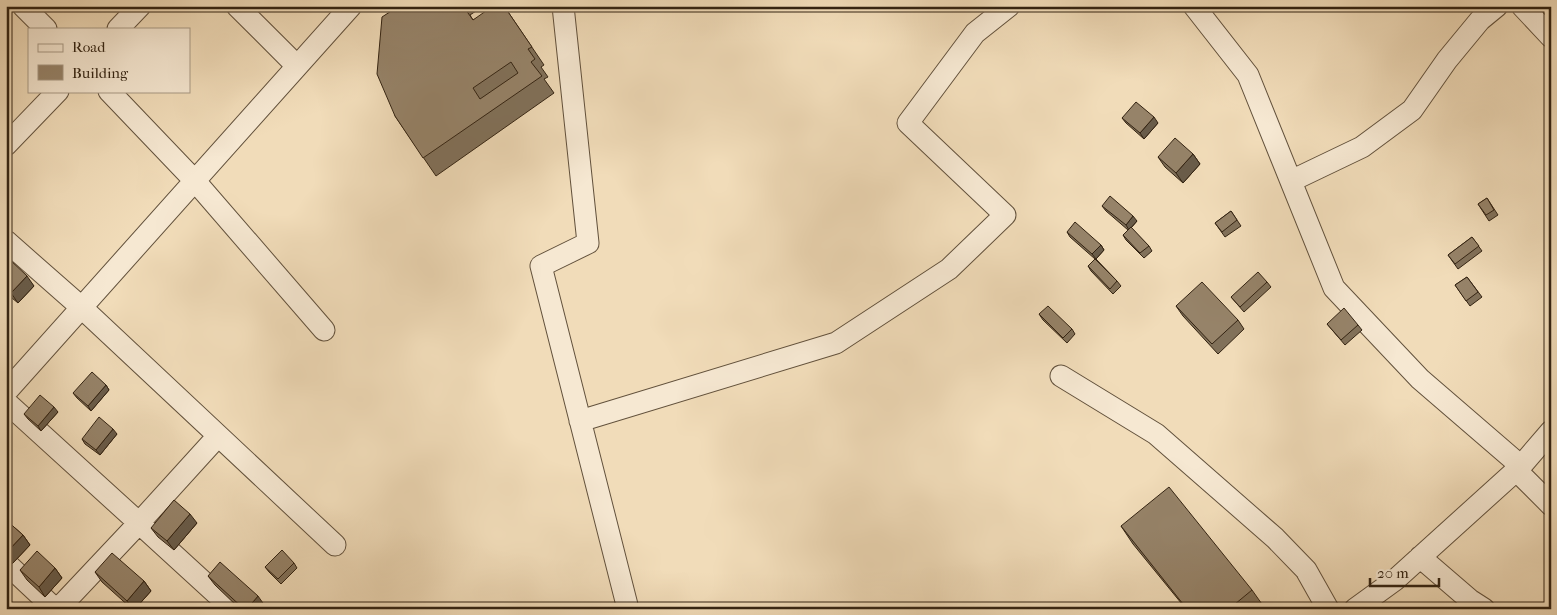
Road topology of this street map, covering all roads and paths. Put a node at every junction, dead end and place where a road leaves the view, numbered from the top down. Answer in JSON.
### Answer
{"nodes":[{"id":1,"x":23,"y":6,"type":"edge"},
{"id":2,"x":140,"y":6,"type":"edge"},
{"id":3,"x":237,"y":6,"type":"edge"},
{"id":4,"x":352,"y":6,"type":"edge"},
{"id":5,"x":563,"y":6,"type":"edge"},
{"id":6,"x":1009,"y":6,"type":"edge"},
{"id":7,"x":1194,"y":6,"type":"edge"},
{"id":8,"x":1497,"y":6,"type":"edge"},
{"id":9,"x":1522,"y":6,"type":"edge"},
{"id":10,"x":45,"y":28,"type":"edge"},
{"id":11,"x":119,"y":28,"type":"edge"},
{"id":12,"x":1551,"y":36,"type":"edge"},
{"id":13,"x":297,"y":66,"type":"junction"},
{"id":14,"x":57,"y":92,"type":"edge"},
{"id":15,"x":110,"y":92,"type":"edge"},
{"id":16,"x":6,"y":145,"type":"edge"},
{"id":17,"x":195,"y":181,"type":"junction"},
{"id":18,"x":1291,"y":181,"type":"junction"},
{"id":19,"x":6,"y":241,"type":"edge"},
{"id":20,"x":81,"y":307,"type":"junction"},
{"id":21,"x":324,"y":330,"type":"dead end"},
{"id":22,"x":1061,"y":376,"type":"dead end"},
{"id":23,"x":6,"y":392,"type":"edge"},
{"id":24,"x":6,"y":402,"type":"edge"},
{"id":25,"x":580,"y":421,"type":"junction"},
{"id":26,"x":1551,"y":431,"type":"edge"},
{"id":27,"x":218,"y":436,"type":"junction"},
{"id":28,"x":1519,"y":468,"type":"junction"},
{"id":29,"x":1551,"y":505,"type":"edge"},
{"id":30,"x":138,"y":523,"type":"junction"},
{"id":31,"x":335,"y":545,"type":"dead end"},
{"id":32,"x":1420,"y":557,"type":"junction"},
{"id":33,"x":6,"y":562,"type":"edge"},
{"id":34,"x":57,"y":609,"type":"edge"},
{"id":35,"x":233,"y":609,"type":"edge"},
{"id":36,"x":628,"y":609,"type":"edge"},
{"id":37,"x":1328,"y":609,"type":"edge"},
{"id":38,"x":1355,"y":609,"type":"edge"},
{"id":39,"x":1484,"y":609,"type":"edge"}],
"edges":[{"from":1,"to":10,"type":"street"},
{"from":2,"to":11,"type":"street"},
{"from":3,"to":13,"type":"street"},
{"from":4,"to":13,"type":"street"},
{"from":5,"to":25,"type":"street"},
{"from":6,"to":25,"type":"street"},
{"from":7,"to":18,"type":"street"},
{"from":8,"to":18,"type":"street"},
{"from":9,"to":12,"type":"street"},
{"from":13,"to":17,"type":"street"},
{"from":14,"to":16,"type":"street"},
{"from":15,"to":17,"type":"street"},
{"from":17,"to":20,"type":"street"},
{"from":17,"to":21,"type":"street"},
{"from":18,"to":28,"type":"street"},
{"from":19,"to":20,"type":"street"},
{"from":20,"to":23,"type":"street"},
{"from":20,"to":27,"type":"street"},
{"from":22,"to":37,"type":"street"},
{"from":24,"to":30,"type":"street"},
{"from":25,"to":36,"type":"street"},
{"from":26,"to":28,"type":"street"},
{"from":27,"to":30,"type":"street"},
{"from":27,"to":31,"type":"street"},
{"from":28,"to":29,"type":"street"},
{"from":28,"to":32,"type":"street"},
{"from":30,"to":34,"type":"street"},
{"from":30,"to":35,"type":"street"},
{"from":32,"to":38,"type":"street"},
{"from":32,"to":39,"type":"street"},
{"from":33,"to":34,"type":"street"}]}
